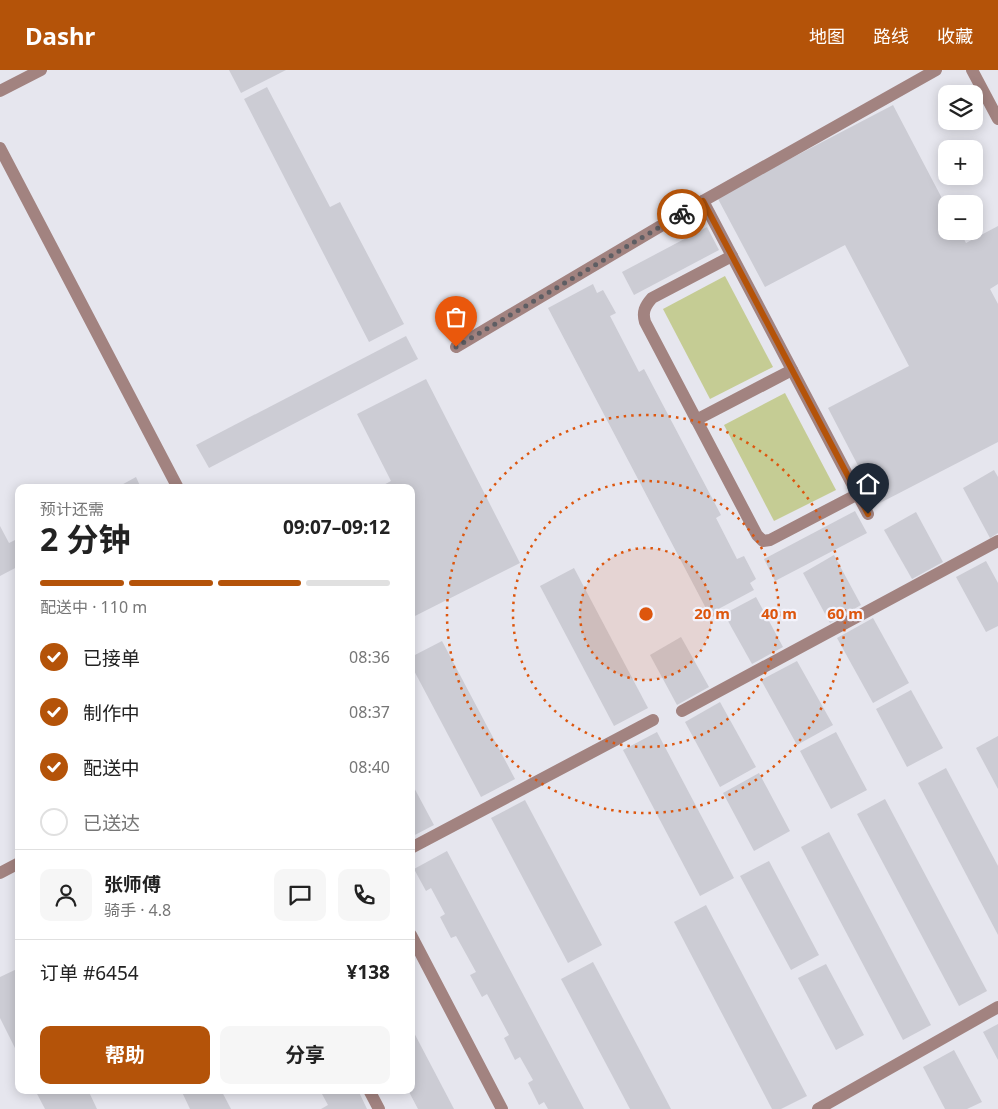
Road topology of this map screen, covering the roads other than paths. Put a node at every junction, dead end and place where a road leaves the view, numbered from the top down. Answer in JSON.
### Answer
{"nodes":[{"id":1,"x":41,"y":70,"type":"edge"},
{"id":2,"x":936,"y":70,"type":"edge"},
{"id":3,"x":972,"y":70,"type":"edge"},
{"id":4,"x":0,"y":91,"type":"edge"},
{"id":5,"x":998,"y":119,"type":"edge"},
{"id":6,"x":0,"y":148,"type":"edge"},
{"id":7,"x":703,"y":201,"type":"junction"},
{"id":8,"x":732,"y":256,"type":"junction"},
{"id":9,"x":456,"y":347,"type":"dead end"},
{"id":10,"x":792,"y":370,"type":"junction"},
{"id":11,"x":696,"y":420,"type":"junction"},
{"id":12,"x":176,"y":484,"type":"edge"},
{"id":13,"x":858,"y":494,"type":"junction"},
{"id":14,"x":868,"y":514,"type":"dead end"},
{"id":15,"x":998,"y":541,"type":"edge"},
{"id":16,"x":682,"y":711,"type":"dead end"},
{"id":17,"x":653,"y":720,"type":"dead end"},
{"id":18,"x":415,"y":846,"type":"edge"},
{"id":19,"x":15,"y":865,"type":"edge"},
{"id":20,"x":0,"y":873,"type":"edge"},
{"id":21,"x":415,"y":943,"type":"edge"},
{"id":22,"x":998,"y":1007,"type":"edge"},
{"id":23,"x":372,"y":1094,"type":"edge"},
{"id":24,"x":379,"y":1109,"type":"edge"},
{"id":25,"x":502,"y":1109,"type":"edge"},
{"id":26,"x":818,"y":1109,"type":"edge"}],
"edges":[{"from":1,"to":4,"type":"street"},
{"from":2,"to":7,"type":"street"},
{"from":3,"to":5,"type":"street"},
{"from":6,"to":12,"type":"street"},
{"from":7,"to":8,"type":"street"},
{"from":7,"to":9,"type":"street"},
{"from":8,"to":10,"type":"street"},
{"from":8,"to":11,"type":"street"},
{"from":10,"to":11,"type":"street"},
{"from":10,"to":13,"type":"street"},
{"from":11,"to":13,"type":"street"},
{"from":13,"to":14,"type":"street"},
{"from":15,"to":16,"type":"street"},
{"from":17,"to":18,"type":"street"},
{"from":19,"to":20,"type":"street"},
{"from":21,"to":25,"type":"street"},
{"from":22,"to":26,"type":"street"},
{"from":23,"to":24,"type":"street"}]}
